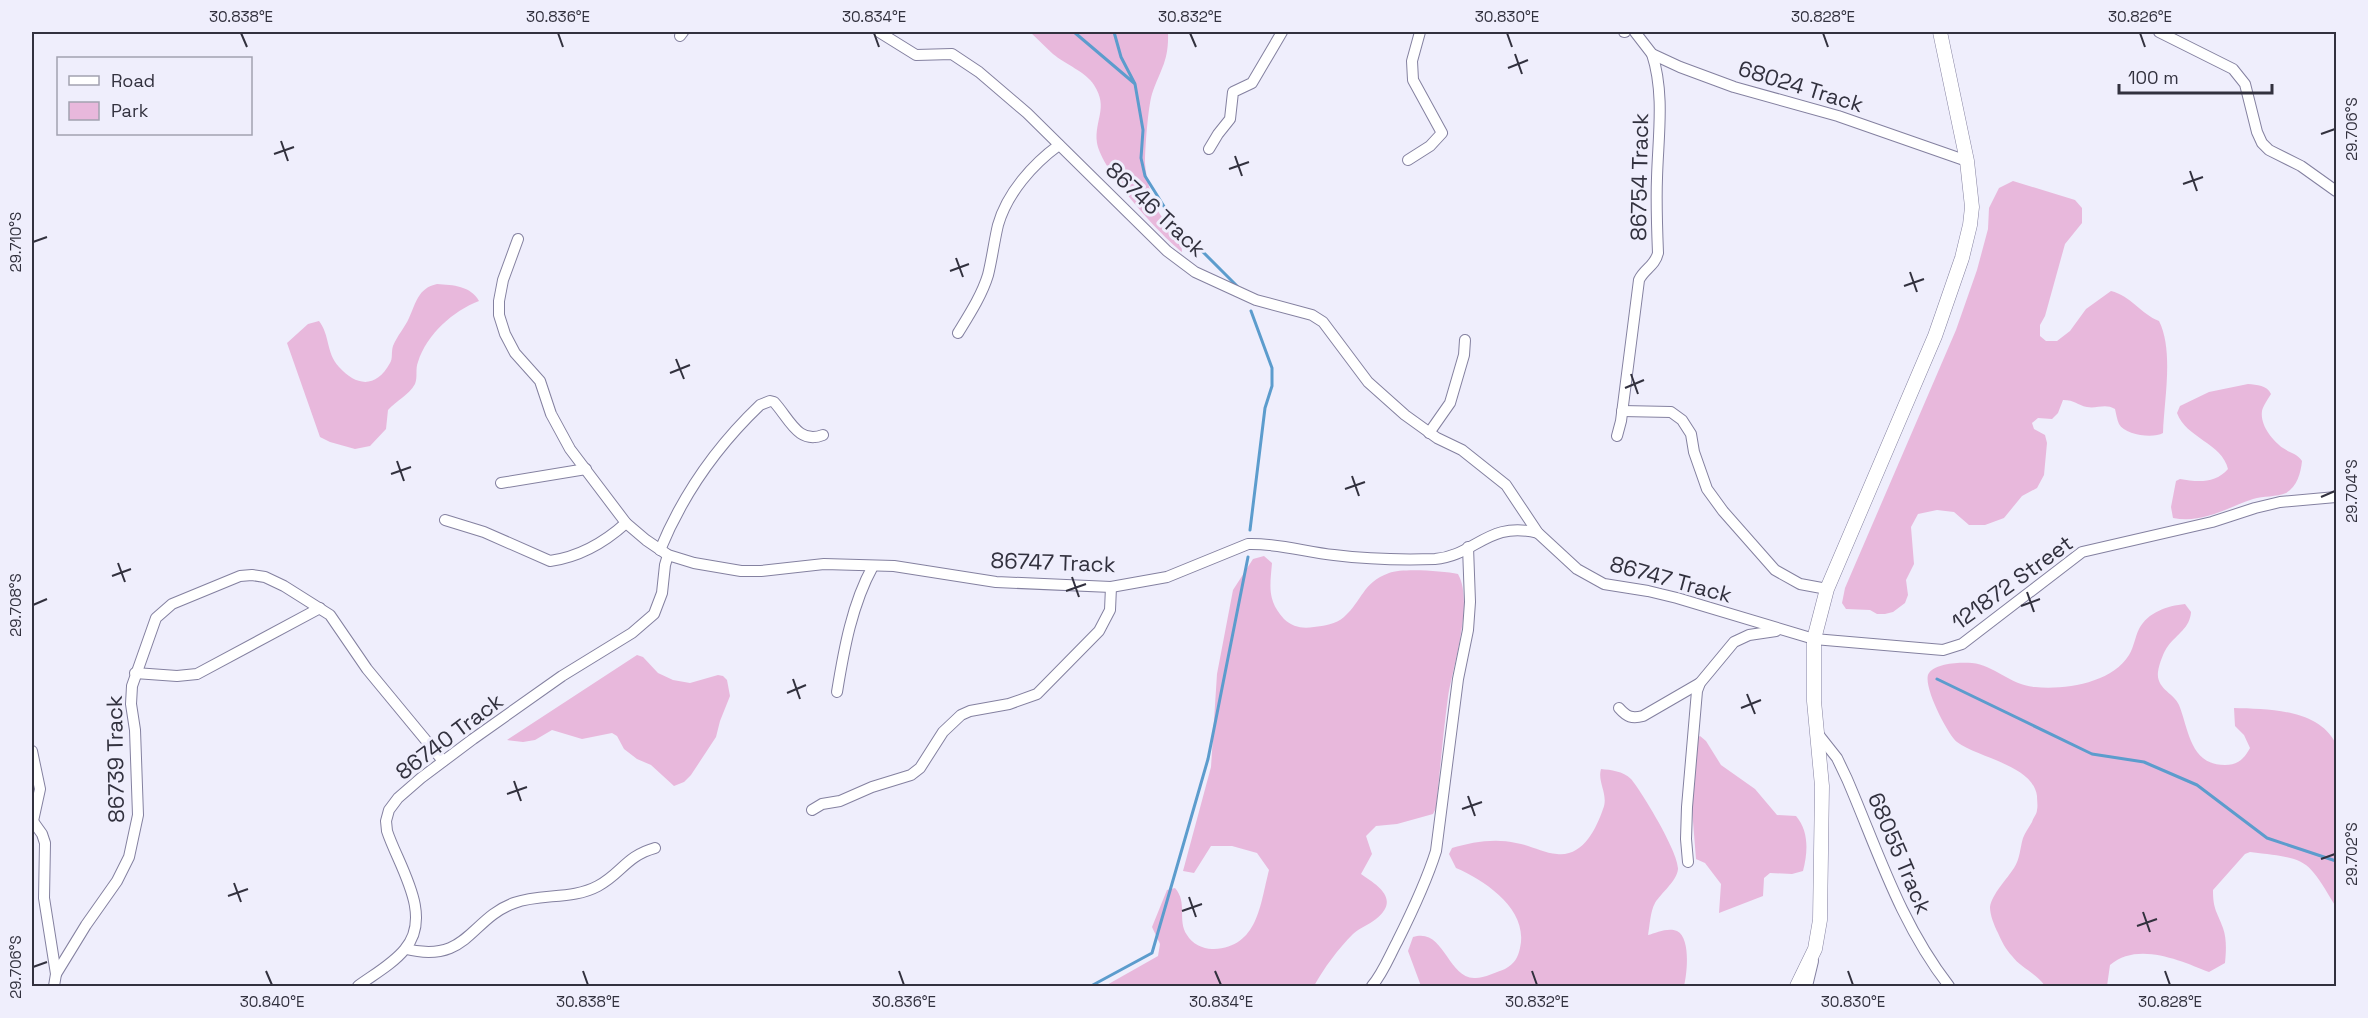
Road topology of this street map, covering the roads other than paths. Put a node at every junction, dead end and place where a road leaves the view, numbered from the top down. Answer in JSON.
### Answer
{"nodes":[{"id":1,"x":879,"y":32,"type":"edge"},
{"id":2,"x":1282,"y":32,"type":"edge"},
{"id":3,"x":1420,"y":32,"type":"edge"},
{"id":4,"x":1635,"y":32,"type":"edge"},
{"id":5,"x":1940,"y":32,"type":"edge"},
{"id":6,"x":2160,"y":32,"type":"edge"},
{"id":7,"x":1652,"y":54,"type":"junction"},
{"id":8,"x":1059,"y":145,"type":"junction"},
{"id":9,"x":1209,"y":149,"type":"dead end"},
{"id":10,"x":1408,"y":160,"type":"dead end"},
{"id":11,"x":1967,"y":161,"type":"junction"},
{"id":12,"x":2337,"y":191,"type":"edge"},
{"id":13,"x":518,"y":239,"type":"dead end"},
{"id":14,"x":958,"y":333,"type":"dead end"},
{"id":15,"x":1465,"y":340,"type":"dead end"},
{"id":16,"x":1622,"y":411,"type":"junction"},
{"id":17,"x":1429,"y":433,"type":"junction"},
{"id":18,"x":823,"y":435,"type":"dead end"},
{"id":19,"x":1617,"y":436,"type":"dead end"},
{"id":20,"x":585,"y":469,"type":"junction"},
{"id":21,"x":501,"y":483,"type":"dead end"},
{"id":22,"x":2337,"y":497,"type":"edge"},
{"id":23,"x":445,"y":520,"type":"dead end"},
{"id":24,"x":626,"y":523,"type":"junction"},
{"id":25,"x":1538,"y":533,"type":"junction"},
{"id":26,"x":1468,"y":547,"type":"junction"},
{"id":27,"x":664,"y":552,"type":"junction"},
{"id":28,"x":873,"y":566,"type":"junction"},
{"id":29,"x":1111,"y":587,"type":"junction"},
{"id":30,"x":1827,"y":589,"type":"junction"},
{"id":31,"x":320,"y":608,"type":"junction"},
{"id":32,"x":1779,"y":630,"type":"junction"},
{"id":33,"x":1814,"y":639,"type":"junction"},
{"id":34,"x":135,"y":673,"type":"junction"},
{"id":35,"x":1700,"y":683,"type":"junction"},
{"id":36,"x":837,"y":692,"type":"dead end"},
{"id":37,"x":1619,"y":708,"type":"dead end"},
{"id":38,"x":1818,"y":734,"type":"junction"},
{"id":39,"x":32,"y":751,"type":"edge"},
{"id":40,"x":443,"y":761,"type":"junction"},
{"id":41,"x":812,"y":810,"type":"dead end"},
{"id":42,"x":32,"y":821,"type":"edge"},
{"id":43,"x":655,"y":848,"type":"dead end"},
{"id":44,"x":1688,"y":862,"type":"dead end"},
{"id":45,"x":406,"y":949,"type":"junction"},
{"id":46,"x":1815,"y":949,"type":"junction"},
{"id":47,"x":56,"y":974,"type":"junction"},
{"id":48,"x":54,"y":987,"type":"edge"},
{"id":49,"x":358,"y":987,"type":"edge"},
{"id":50,"x":1372,"y":987,"type":"edge"},
{"id":51,"x":1797,"y":987,"type":"edge"},
{"id":52,"x":1807,"y":987,"type":"edge"},
{"id":53,"x":1949,"y":987,"type":"edge"}],
"edges":[{"from":1,"to":8,"type":"street","name":"86746 Track"},
{"from":2,"to":9,"type":"street"},
{"from":3,"to":10,"type":"street"},
{"from":4,"to":7,"type":"street"},
{"from":5,"to":11,"type":"street"},
{"from":6,"to":12,"type":"street"},
{"from":7,"to":11,"type":"street","name":"68024 Track"},
{"from":7,"to":16,"type":"street","name":"86754 Track"},
{"from":8,"to":14,"type":"street"},
{"from":8,"to":17,"type":"street","name":"86746 Track"},
{"from":11,"to":30,"type":"street"},
{"from":13,"to":20,"type":"street","name":"86747 Track"},
{"from":15,"to":17,"type":"street"},
{"from":16,"to":19,"type":"street","name":"86754 Track"},
{"from":16,"to":30,"type":"street"},
{"from":17,"to":25,"type":"street","name":"86746 Track"},
{"from":18,"to":27,"type":"street","name":"86740 Track"},
{"from":20,"to":21,"type":"street"},
{"from":20,"to":24,"type":"street","name":"86747 Track"},
{"from":22,"to":33,"type":"street","name":"121872 Street"},
{"from":23,"to":24,"type":"street"},
{"from":24,"to":27,"type":"street","name":"86747 Track"},
{"from":25,"to":26,"type":"street","name":"86747 Track"},
{"from":25,"to":32,"type":"street","name":"86747 Track"},
{"from":26,"to":29,"type":"street","name":"86747 Track"},
{"from":26,"to":50,"type":"street"},
{"from":27,"to":28,"type":"street","name":"86747 Track"},
{"from":27,"to":40,"type":"street","name":"86740 Track"},
{"from":28,"to":29,"type":"street","name":"86747 Track"},
{"from":28,"to":36,"type":"street"},
{"from":29,"to":41,"type":"street"},
{"from":30,"to":33,"type":"street"},
{"from":31,"to":34,"type":"street"},
{"from":31,"to":34,"type":"street","name":"86739 Track"},
{"from":31,"to":40,"type":"street","name":"86739 Track"},
{"from":32,"to":33,"type":"street","name":"86747 Track"},
{"from":32,"to":35,"type":"street"},
{"from":33,"to":38,"type":"street"},
{"from":34,"to":47,"type":"street","name":"86739 Track"},
{"from":35,"to":37,"type":"street"},
{"from":35,"to":44,"type":"street"},
{"from":38,"to":46,"type":"street"},
{"from":38,"to":53,"type":"street","name":"68055 Track"},
{"from":39,"to":42,"type":"street"},
{"from":40,"to":45,"type":"street","name":"86740 Track"},
{"from":42,"to":47,"type":"street"},
{"from":43,"to":45,"type":"street"},
{"from":45,"to":49,"type":"street"},
{"from":46,"to":51,"type":"street"},
{"from":46,"to":52,"type":"street"},
{"from":47,"to":48,"type":"street"}]}
